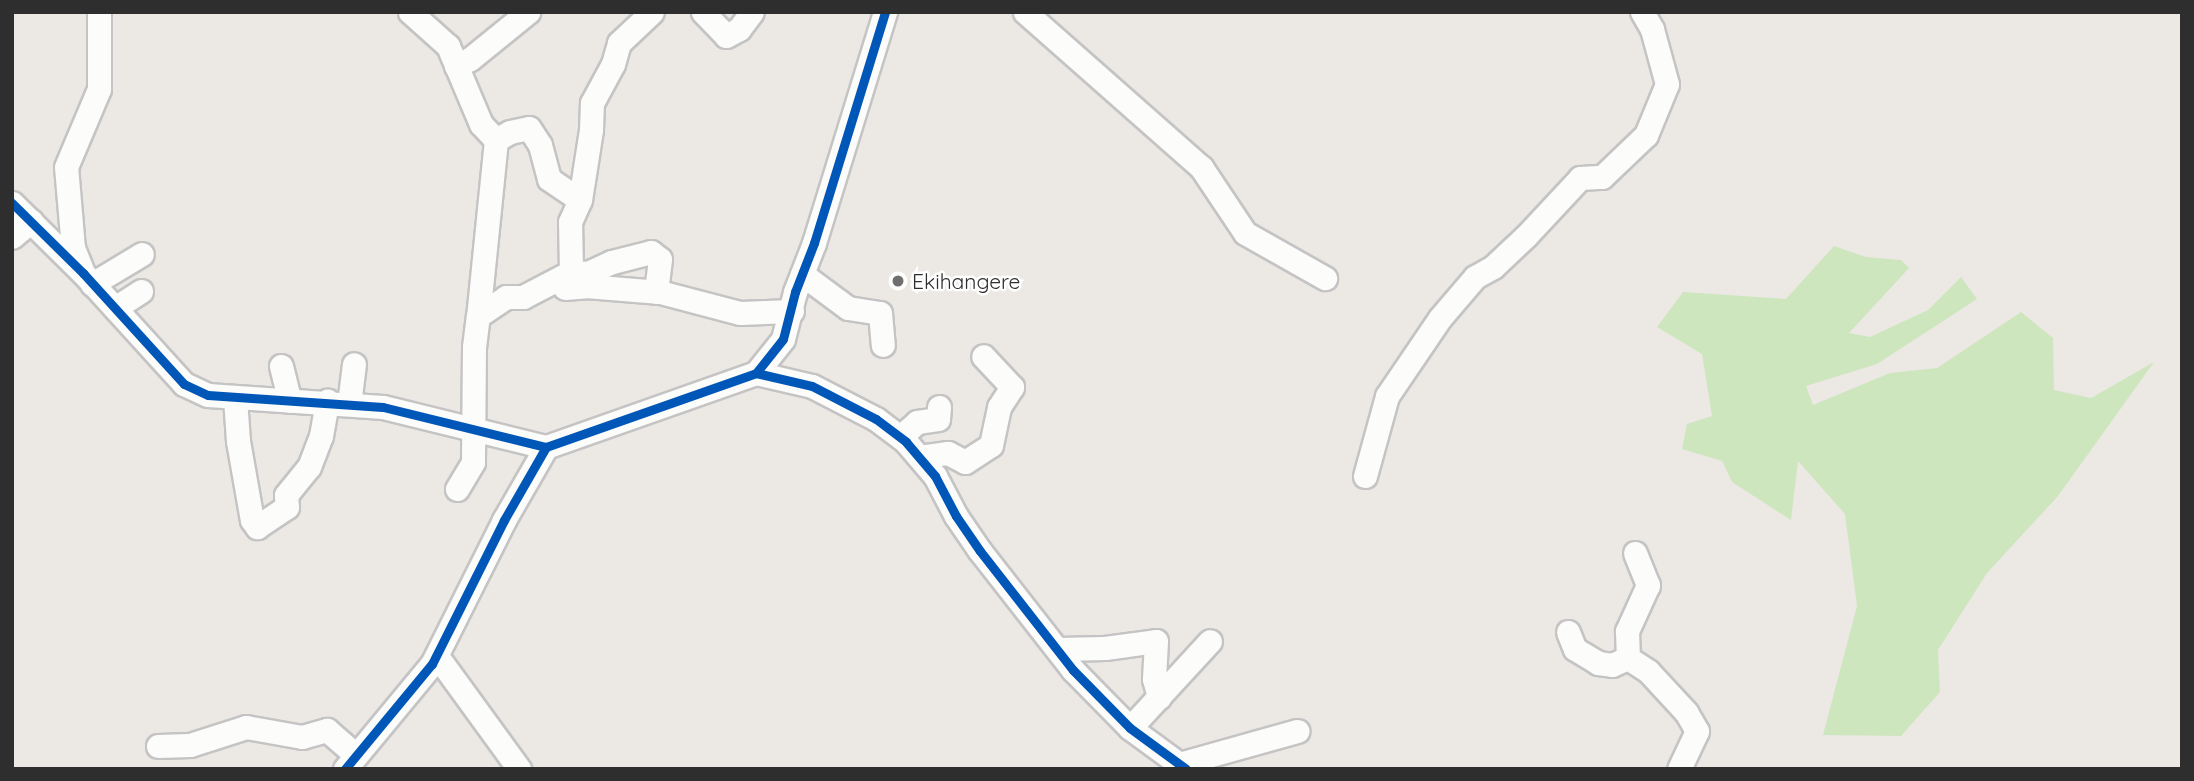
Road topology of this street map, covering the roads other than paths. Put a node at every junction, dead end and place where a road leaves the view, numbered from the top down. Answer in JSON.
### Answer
{"nodes":[{"id":1,"x":99,"y":12,"type":"edge"},
{"id":2,"x":410,"y":12,"type":"edge"},
{"id":3,"x":528,"y":12,"type":"edge"},
{"id":4,"x":652,"y":12,"type":"edge"},
{"id":5,"x":704,"y":12,"type":"edge"},
{"id":6,"x":752,"y":12,"type":"edge"},
{"id":7,"x":884,"y":12,"type":"edge"},
{"id":8,"x":1026,"y":12,"type":"edge"},
{"id":9,"x":1642,"y":12,"type":"edge"},
{"id":10,"x":456,"y":66,"type":"junction"},
{"id":11,"x":496,"y":140,"type":"junction"},
{"id":12,"x":580,"y":200,"type":"junction"},
{"id":13,"x":12,"y":203,"type":"edge"},
{"id":14,"x":31,"y":221,"type":"junction"},
{"id":15,"x":12,"y":237,"type":"edge"},
{"id":16,"x":142,"y":254,"type":"dead end"},
{"id":17,"x":802,"y":274,"type":"junction"},
{"id":18,"x":562,"y":277,"type":"junction"},
{"id":19,"x":1325,"y":278,"type":"dead end"},
{"id":20,"x":88,"y":279,"type":"junction"},
{"id":21,"x":141,"y":291,"type":"dead end"},
{"id":22,"x":656,"y":292,"type":"junction"},
{"id":23,"x":115,"y":309,"type":"junction"},
{"id":24,"x":792,"y":311,"type":"junction"},
{"id":25,"x":478,"y":316,"type":"junction"},
{"id":26,"x":783,"y":339,"type":"junction"},
{"id":27,"x":883,"y":345,"type":"dead end"},
{"id":28,"x":983,"y":356,"type":"dead end"},
{"id":29,"x":354,"y":364,"type":"dead end"},
{"id":30,"x":281,"y":366,"type":"dead end"},
{"id":31,"x":755,"y":373,"type":"junction"},
{"id":32,"x":797,"y":382,"type":"junction"},
{"id":33,"x":235,"y":398,"type":"junction"},
{"id":34,"x":290,"y":401,"type":"junction"},
{"id":35,"x":338,"y":402,"type":"junction"},
{"id":36,"x":939,"y":407,"type":"dead end"},
{"id":37,"x":475,"y":428,"type":"junction"},
{"id":38,"x":900,"y":437,"type":"junction"},
{"id":39,"x":546,"y":447,"type":"junction"},
{"id":40,"x":919,"y":457,"type":"junction"},
{"id":41,"x":1365,"y":476,"type":"dead end"},
{"id":42,"x":457,"y":489,"type":"dead end"},
{"id":43,"x":1635,"y":553,"type":"dead end"},
{"id":44,"x":1568,"y":632,"type":"dead end"},
{"id":45,"x":1210,"y":641,"type":"dead end"},
{"id":46,"x":1058,"y":649,"type":"junction"},
{"id":47,"x":437,"y":656,"type":"junction"},
{"id":48,"x":1628,"y":658,"type":"junction"},
{"id":49,"x":1159,"y":697,"type":"junction"},
{"id":50,"x":1130,"y":728,"type":"junction"},
{"id":51,"x":1297,"y":731,"type":"dead end"},
{"id":52,"x":158,"y":746,"type":"dead end"},
{"id":53,"x":350,"y":762,"type":"edge"},
{"id":54,"x":1182,"y":767,"type":"edge"},
{"id":55,"x":519,"y":769,"type":"edge"},
{"id":56,"x":1679,"y":769,"type":"edge"}],
"edges":[{"from":1,"to":20,"type":"street"},
{"from":2,"to":10,"type":"street"},
{"from":3,"to":10,"type":"street"},
{"from":4,"to":12,"type":"street"},
{"from":5,"to":6,"type":"street"},
{"from":7,"to":17,"type":"street"},
{"from":8,"to":19,"type":"street"},
{"from":9,"to":41,"type":"street"},
{"from":10,"to":11,"type":"street"},
{"from":11,"to":12,"type":"street"},
{"from":11,"to":25,"type":"street"},
{"from":12,"to":18,"type":"street"},
{"from":13,"to":14,"type":"street"},
{"from":14,"to":15,"type":"street"},
{"from":14,"to":20,"type":"street"},
{"from":16,"to":20,"type":"street"},
{"from":17,"to":24,"type":"street"},
{"from":17,"to":27,"type":"street"},
{"from":18,"to":22,"type":"street"},
{"from":18,"to":22,"type":"street"},
{"from":18,"to":25,"type":"street"},
{"from":20,"to":23,"type":"street"},
{"from":21,"to":23,"type":"street"},
{"from":22,"to":24,"type":"street"},
{"from":23,"to":33,"type":"street"},
{"from":24,"to":26,"type":"street"},
{"from":25,"to":37,"type":"street"},
{"from":26,"to":31,"type":"street"},
{"from":26,"to":32,"type":"street"},
{"from":28,"to":40,"type":"street"},
{"from":29,"to":35,"type":"street"},
{"from":30,"to":34,"type":"street"},
{"from":31,"to":32,"type":"street"},
{"from":31,"to":39,"type":"street"},
{"from":32,"to":38,"type":"street"},
{"from":33,"to":34,"type":"street"},
{"from":33,"to":35,"type":"street"},
{"from":34,"to":35,"type":"street"},
{"from":35,"to":37,"type":"street"},
{"from":36,"to":38,"type":"street"},
{"from":37,"to":39,"type":"street"},
{"from":37,"to":42,"type":"street"},
{"from":38,"to":40,"type":"street"},
{"from":39,"to":47,"type":"street"},
{"from":40,"to":46,"type":"street"},
{"from":43,"to":48,"type":"street"},
{"from":44,"to":48,"type":"street"},
{"from":45,"to":49,"type":"street"},
{"from":46,"to":49,"type":"street"},
{"from":46,"to":50,"type":"street"},
{"from":47,"to":53,"type":"street"},
{"from":47,"to":55,"type":"street"},
{"from":48,"to":56,"type":"street"},
{"from":49,"to":50,"type":"street"},
{"from":50,"to":54,"type":"street"},
{"from":51,"to":54,"type":"street"},
{"from":52,"to":53,"type":"street"}]}
